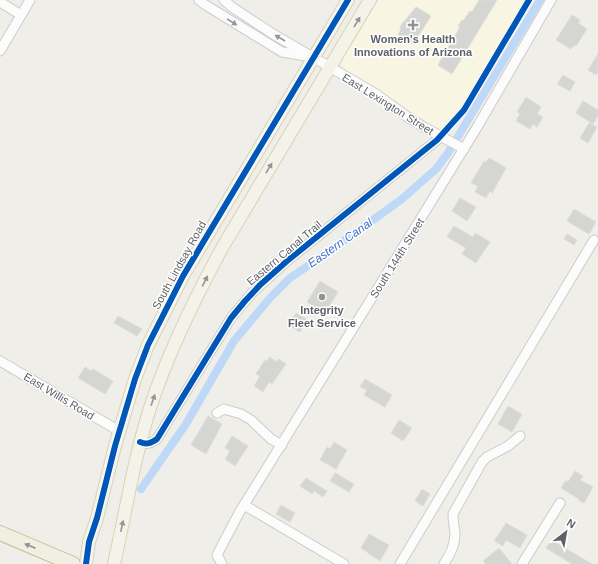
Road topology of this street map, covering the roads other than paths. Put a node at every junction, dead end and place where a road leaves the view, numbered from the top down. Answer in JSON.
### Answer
{"nodes":[{"id":1,"x":30,"y":0,"type":"edge"},
{"id":2,"x":199,"y":0,"type":"edge"},
{"id":3,"x":224,"y":0,"type":"edge"},
{"id":4,"x":348,"y":0,"type":"edge"},
{"id":5,"x":370,"y":0,"type":"edge"},
{"id":6,"x":551,"y":0,"type":"edge"},
{"id":7,"x":0,"y":2,"type":"edge"},
{"id":8,"x":21,"y":15,"type":"junction"},
{"id":9,"x":0,"y":51,"type":"edge"},
{"id":10,"x":314,"y":58,"type":"junction"},
{"id":11,"x":329,"y":67,"type":"junction"},
{"id":12,"x":443,"y":137,"type":"junction"},
{"id":13,"x":461,"y":147,"type":"junction"},
{"id":14,"x":594,"y":240,"type":"dead end"},
{"id":15,"x":0,"y":361,"type":"edge"},
{"id":16,"x":217,"y":413,"type":"dead end"},
{"id":17,"x":119,"y":431,"type":"junction"},
{"id":18,"x":520,"y":436,"type":"dead end"},
{"id":19,"x":140,"y":442,"type":"junction"},
{"id":20,"x":282,"y":445,"type":"junction"},
{"id":21,"x":560,"y":503,"type":"dead end"},
{"id":22,"x":242,"y":509,"type":"junction"},
{"id":23,"x":3,"y":534,"type":"edge"},
{"id":24,"x":73,"y":564,"type":"edge"},
{"id":25,"x":86,"y":564,"type":"edge"},
{"id":26,"x":114,"y":564,"type":"edge"},
{"id":27,"x":222,"y":564,"type":"edge"},
{"id":28,"x":344,"y":564,"type":"edge"},
{"id":29,"x":400,"y":564,"type":"edge"},
{"id":30,"x":444,"y":564,"type":"edge"},
{"id":31,"x":522,"y":564,"type":"edge"}],
"edges":[{"from":1,"to":8,"type":"street"},
{"from":2,"to":10,"type":"street","one_way":true},
{"from":10,"to":3,"type":"street","name":"East Lexington Street","one_way":true},
{"from":4,"to":10,"type":"main road","name":"South Lindsay Road"},
{"from":11,"to":5,"type":"main road","one_way":true},
{"from":6,"to":13,"type":"street","name":"South 144th Street"},
{"from":7,"to":8,"type":"street"},
{"from":8,"to":9,"type":"street"},
{"from":10,"to":11,"type":"street","name":"East Lexington Street"},
{"from":10,"to":17,"type":"main road","name":"South Lindsay Road"},
{"from":11,"to":12,"type":"street","name":"East Lexington Street"},
{"from":19,"to":11,"type":"main road","one_way":true},
{"from":12,"to":13,"type":"street","name":"East Lexington Street"},
{"from":12,"to":19,"type":"street","name":"Eastern Canal Trail"},
{"from":13,"to":20,"type":"street","name":"South 144th Street"},
{"from":14,"to":29,"type":"street"},
{"from":15,"to":17,"type":"street","name":"East Willis Road"},
{"from":16,"to":20,"type":"street"},
{"from":17,"to":25,"type":"main road","name":"South Lindsay Road"},
{"from":18,"to":30,"type":"street"},
{"from":26,"to":19,"type":"main road","one_way":true},
{"from":20,"to":22,"type":"street","name":"South 144th Street"},
{"from":21,"to":31,"type":"street"},
{"from":22,"to":27,"type":"street","name":"South 144th Street"},
{"from":22,"to":28,"type":"street"},
{"from":24,"to":23,"type":"highway","one_way":true}]}
